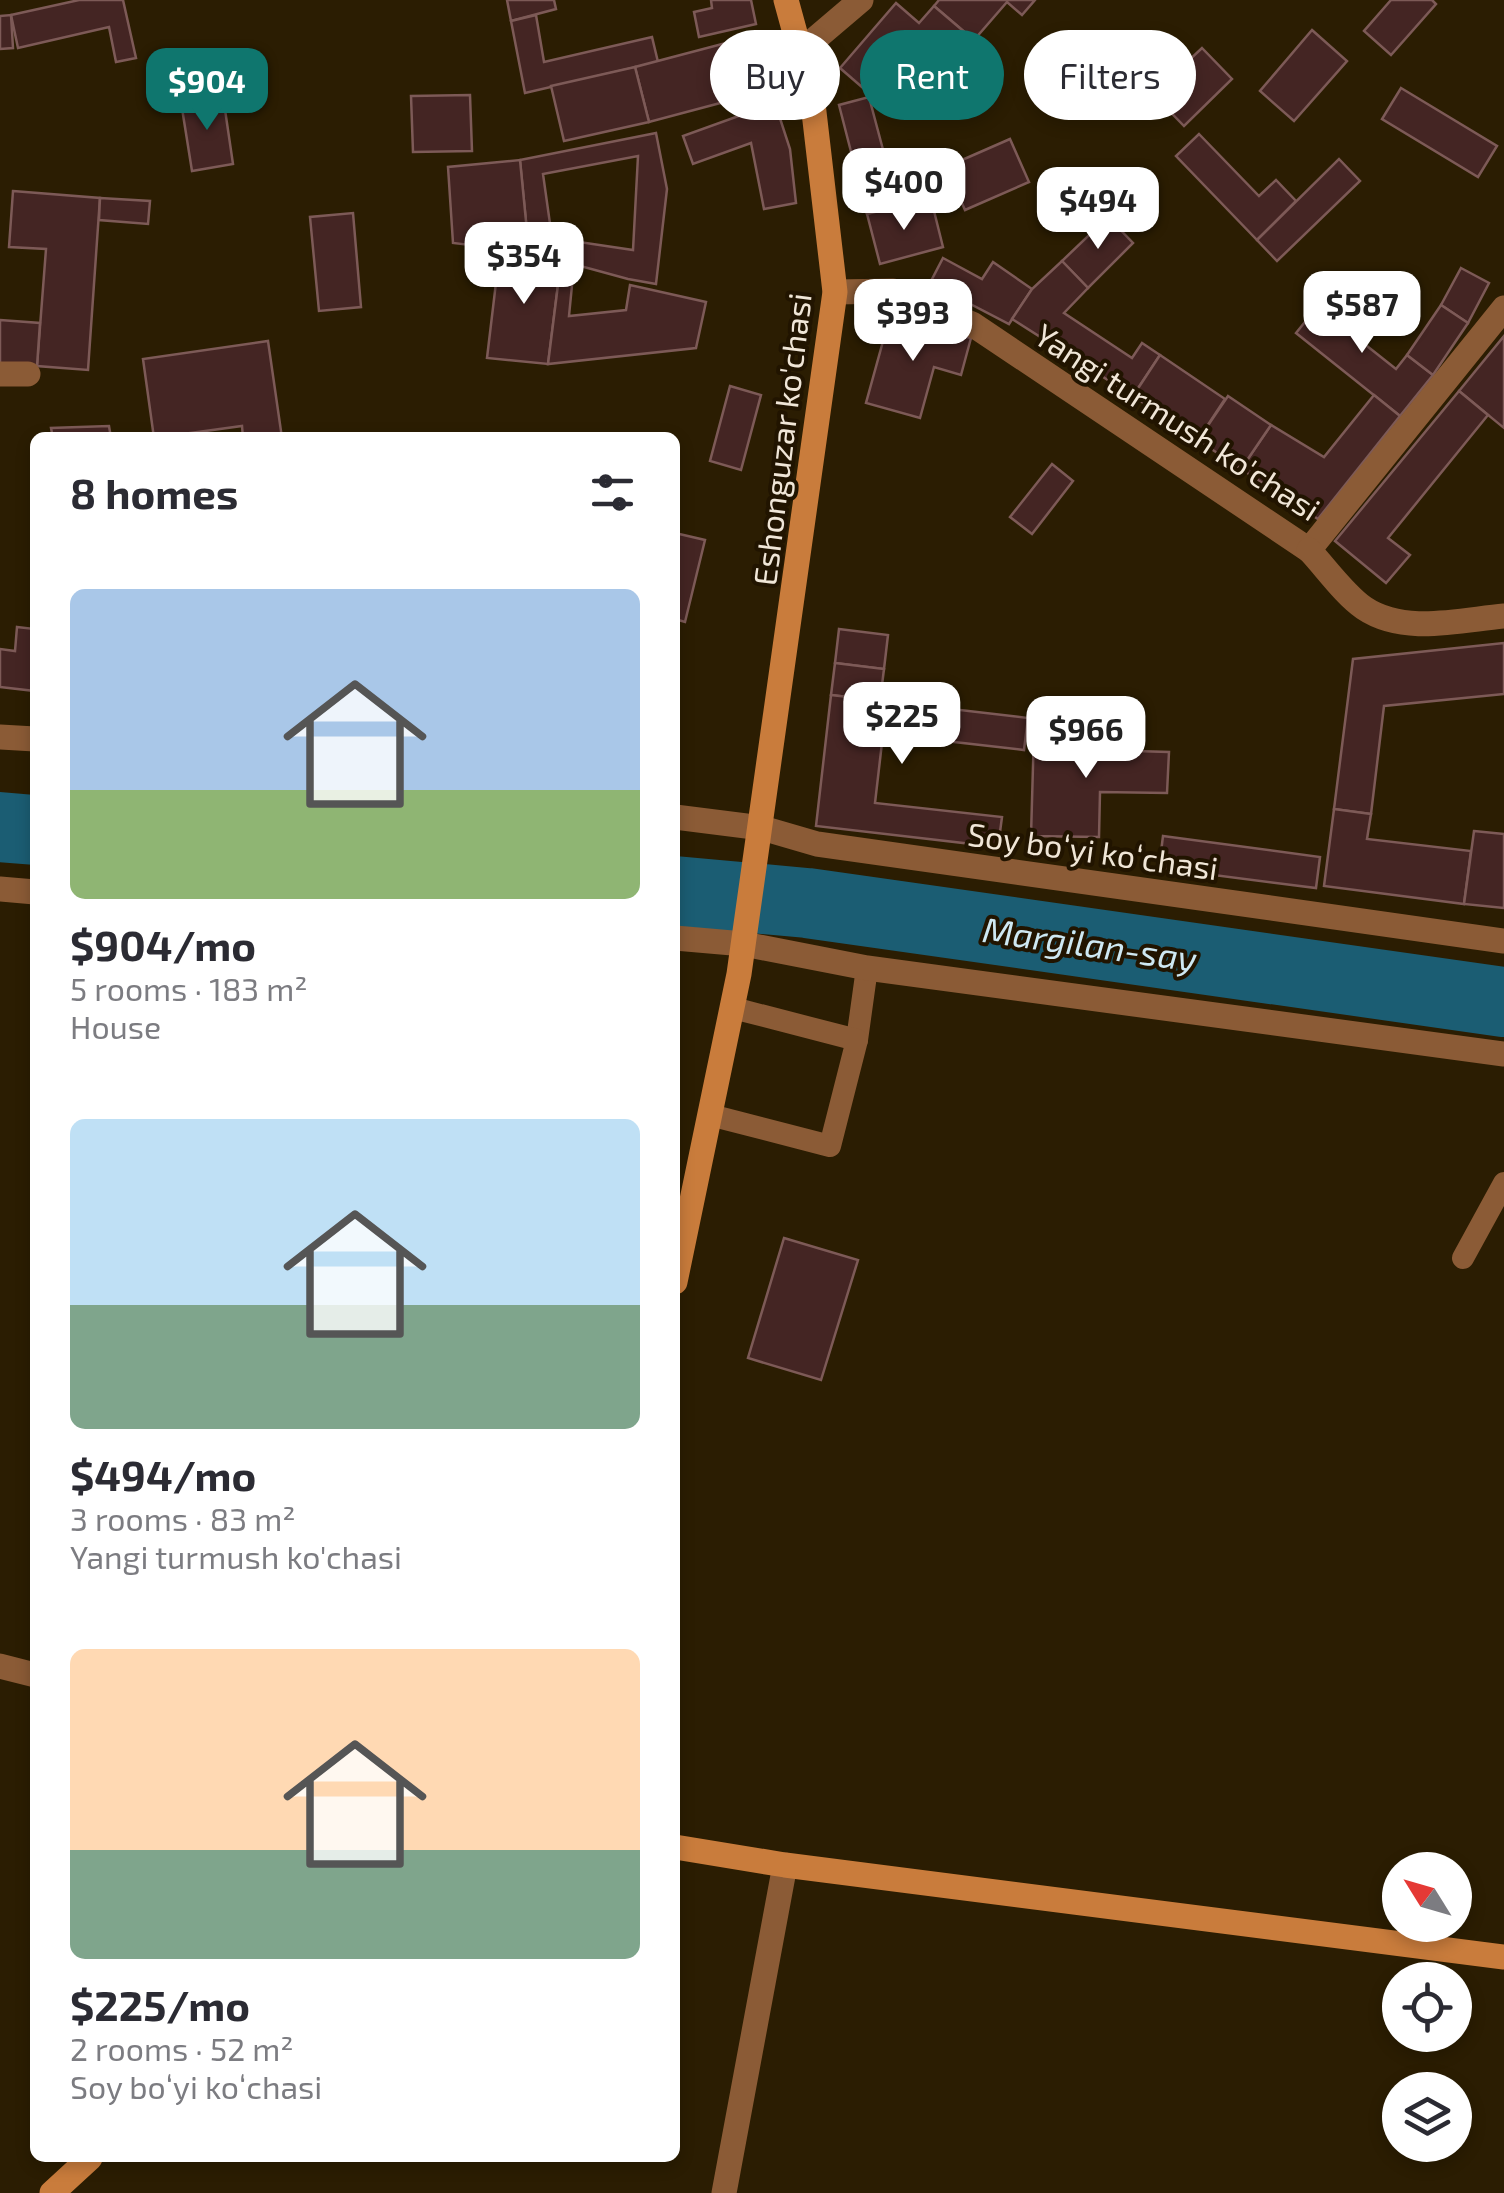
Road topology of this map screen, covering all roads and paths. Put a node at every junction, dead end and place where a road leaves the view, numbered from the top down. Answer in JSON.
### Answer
{"nodes":[{"id":1,"x":786,"y":0,"type":"edge"},
{"id":2,"x":861,"y":0,"type":"edge"},
{"id":3,"x":794,"y":30,"type":"edge"},
{"id":4,"x":825,"y":30,"type":"edge"},
{"id":5,"x":815,"y":120,"type":"edge"},
{"id":6,"x":835,"y":292,"type":"junction"},
{"id":7,"x":1504,"y":308,"type":"edge"},
{"id":8,"x":0,"y":374,"type":"edge"},
{"id":9,"x":28,"y":374,"type":"dead end"},
{"id":10,"x":1309,"y":550,"type":"junction"},
{"id":11,"x":1504,"y":616,"type":"edge"},
{"id":12,"x":0,"y":737,"type":"edge"},
{"id":13,"x":30,"y":739,"type":"edge"},
{"id":14,"x":680,"y":818,"type":"edge"},
{"id":15,"x":762,"y":828,"type":"junction"},
{"id":16,"x":0,"y":889,"type":"edge"},
{"id":17,"x":30,"y":892,"type":"edge"},
{"id":18,"x":680,"y":938,"type":"edge"},
{"id":19,"x":1504,"y":941,"type":"edge"},
{"id":20,"x":744,"y":944,"type":"junction"},
{"id":21,"x":867,"y":968,"type":"junction"},
{"id":22,"x":732,"y":1008,"type":"junction"},
{"id":23,"x":858,"y":1040,"type":"junction"},
{"id":24,"x":1504,"y":1054,"type":"edge"},
{"id":25,"x":710,"y":1115,"type":"junction"},
{"id":26,"x":1504,"y":1183,"type":"edge"},
{"id":27,"x":680,"y":1258,"type":"edge"},
{"id":28,"x":1463,"y":1258,"type":"dead end"},
{"id":29,"x":0,"y":1666,"type":"edge"},
{"id":30,"x":30,"y":1674,"type":"edge"},
{"id":31,"x":680,"y":1847,"type":"edge"},
{"id":32,"x":785,"y":1865,"type":"junction"},
{"id":33,"x":1504,"y":1957,"type":"edge"},
{"id":34,"x":86,"y":2162,"type":"edge"},
{"id":35,"x":52,"y":2193,"type":"edge"},
{"id":36,"x":724,"y":2193,"type":"edge"}],
"edges":[{"from":1,"to":3,"type":"street","name":"Eshonguzar ko'chasi"},
{"from":2,"to":4,"type":"street"},
{"from":5,"to":6,"type":"street","name":"Eshonguzar ko'chasi"},
{"from":6,"to":10,"type":"street","name":"Yangi turmush ko'chasi"},
{"from":6,"to":15,"type":"street","name":"Eshonguzar ko'chasi"},
{"from":7,"to":10,"type":"street","name":"Yangi turmush ko'chasi"},
{"from":8,"to":9,"type":"street"},
{"from":10,"to":11,"type":"street"},
{"from":12,"to":13,"type":"street"},
{"from":14,"to":15,"type":"street","name":"Soy boʻyi koʻchasi"},
{"from":15,"to":19,"type":"street","name":"Soy boʻyi koʻchasi"},
{"from":15,"to":20,"type":"street","name":"Eshonguzar ko'chasi"},
{"from":16,"to":17,"type":"street"},
{"from":18,"to":20,"type":"street"},
{"from":20,"to":21,"type":"street"},
{"from":20,"to":22,"type":"street","name":"Eshonguzar ko'chasi"},
{"from":21,"to":23,"type":"lane"},
{"from":21,"to":24,"type":"street"},
{"from":22,"to":23,"type":"lane"},
{"from":22,"to":25,"type":"street","name":"Eshonguzar ko'chasi"},
{"from":23,"to":25,"type":"lane"},
{"from":25,"to":27,"type":"street","name":"Eshonguzar ko'chasi"},
{"from":26,"to":28,"type":"lane"},
{"from":29,"to":30,"type":"street"},
{"from":31,"to":32,"type":"street"},
{"from":32,"to":33,"type":"street"},
{"from":32,"to":36,"type":"street"},
{"from":34,"to":35,"type":"street"}]}
